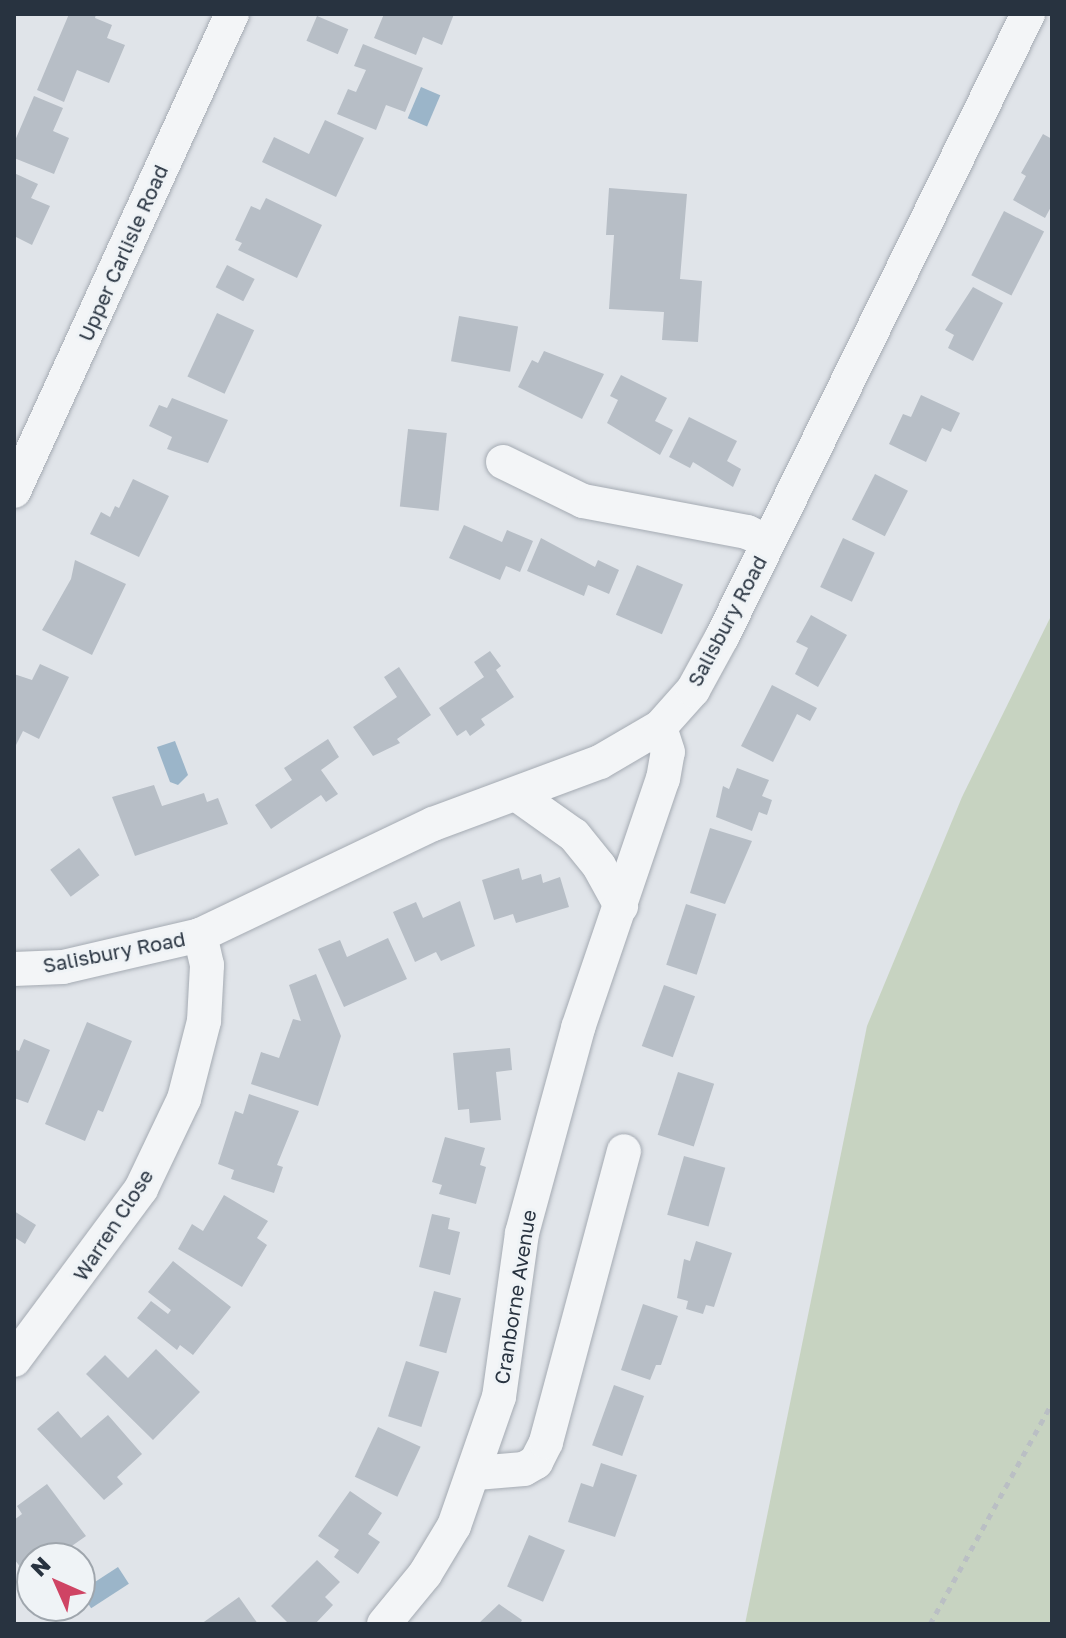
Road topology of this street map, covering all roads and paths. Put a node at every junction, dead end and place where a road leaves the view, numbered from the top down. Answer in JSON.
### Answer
{"nodes":[{"id":1,"x":232,"y":14,"type":"edge"},
{"id":2,"x":1028,"y":14,"type":"edge"},
{"id":3,"x":503,"y":462,"type":"dead end"},
{"id":4,"x":14,"y":491,"type":"edge"},
{"id":5,"x":768,"y":542,"type":"junction"},
{"id":6,"x":660,"y":727,"type":"junction"},
{"id":7,"x":516,"y":794,"type":"junction"},
{"id":8,"x":621,"y":906,"type":"junction"},
{"id":9,"x":200,"y":935,"type":"junction"},
{"id":10,"x":14,"y":969,"type":"edge"},
{"id":11,"x":624,"y":1151,"type":"dead end"},
{"id":12,"x":14,"y":1360,"type":"edge"},
{"id":13,"x":1052,"y":1403,"type":"edge"},
{"id":14,"x":476,"y":1473,"type":"junction"},
{"id":15,"x":384,"y":1624,"type":"edge"},
{"id":16,"x":930,"y":1624,"type":"edge"}],
"edges":[{"from":1,"to":4,"type":"street","name":"Upper Carlisle Road"},
{"from":2,"to":5,"type":"street","name":"Salisbury Road"},
{"from":3,"to":5,"type":"street"},
{"from":5,"to":6,"type":"street","name":"Salisbury Road"},
{"from":6,"to":7,"type":"street","name":"Salisbury Road"},
{"from":6,"to":8,"type":"street","name":"Cranborne Avenue"},
{"from":7,"to":8,"type":"street"},
{"from":7,"to":9,"type":"street","name":"Salisbury Road"},
{"from":8,"to":14,"type":"street","name":"Cranborne Avenue"},
{"from":9,"to":10,"type":"street","name":"Salisbury Road"},
{"from":9,"to":12,"type":"street","name":"Warren Close"},
{"from":11,"to":14,"type":"street"},
{"from":13,"to":16,"type":"path"},
{"from":14,"to":15,"type":"street","name":"Cranborne Avenue"}]}
